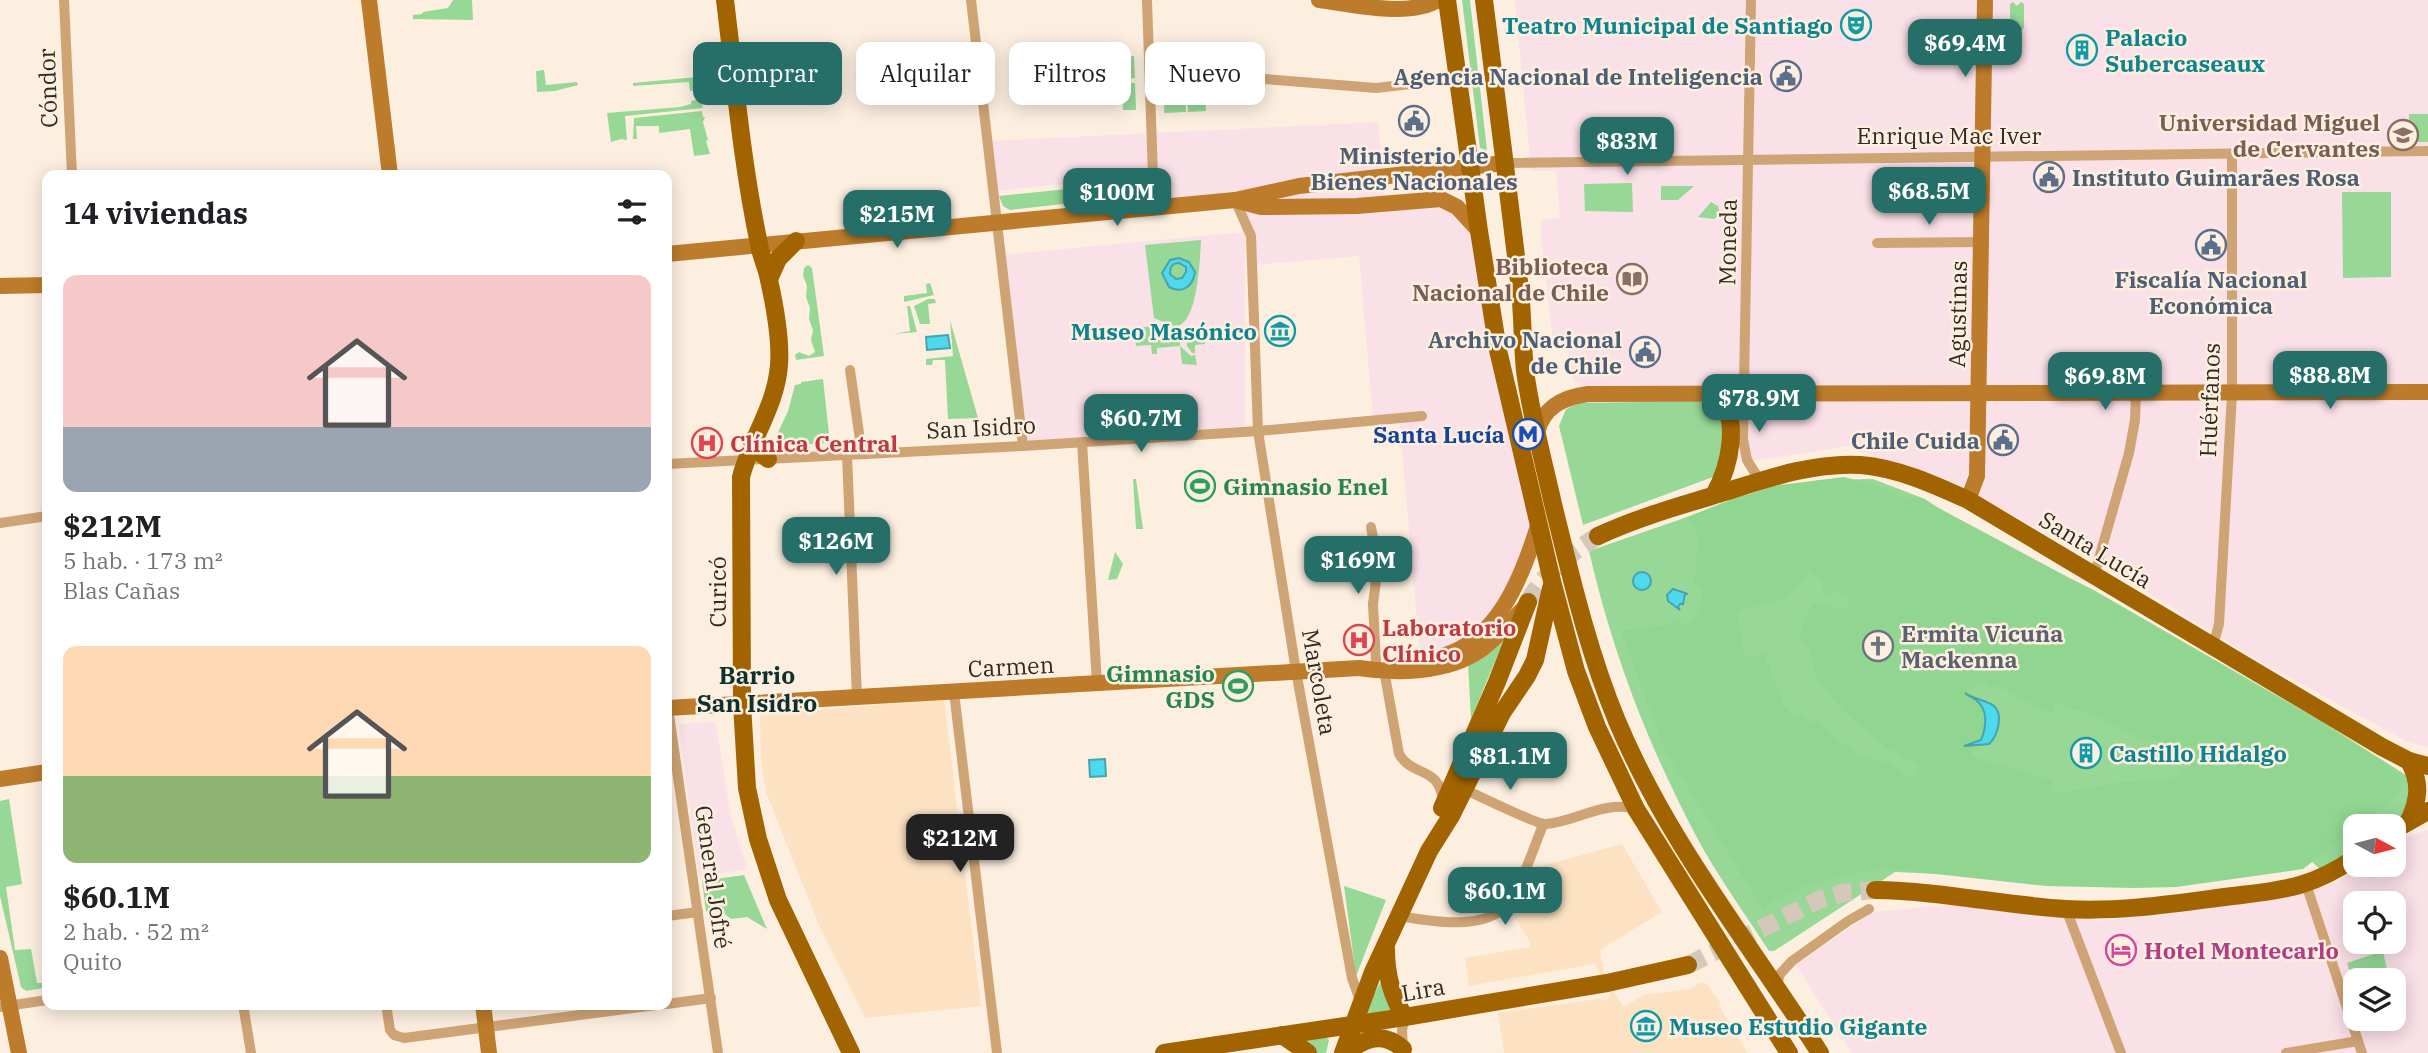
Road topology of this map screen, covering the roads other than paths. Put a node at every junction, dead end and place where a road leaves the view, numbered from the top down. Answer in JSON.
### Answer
{"nodes":[{"id":1,"x":64,"y":0,"type":"edge"},
{"id":2,"x":369,"y":0,"type":"edge"},
{"id":3,"x":725,"y":0,"type":"edge"},
{"id":4,"x":971,"y":0,"type":"edge"},
{"id":5,"x":1147,"y":0,"type":"edge"},
{"id":6,"x":1319,"y":0,"type":"edge"},
{"id":7,"x":1438,"y":0,"type":"edge"},
{"id":8,"x":1447,"y":0,"type":"edge"},
{"id":9,"x":1484,"y":0,"type":"edge"},
{"id":10,"x":1751,"y":0,"type":"edge"},
{"id":11,"x":1985,"y":0,"type":"edge"},
{"id":12,"x":1148,"y":42,"type":"edge"},
{"id":13,"x":1265,"y":79,"type":"edge"},
{"id":14,"x":1420,"y":83,"type":"dead end"},
{"id":15,"x":1151,"y":105,"type":"edge"},
{"id":16,"x":2428,"y":151,"type":"edge"},
{"id":17,"x":2232,"y":154,"type":"junction"},
{"id":18,"x":1983,"y":158,"type":"junction"},
{"id":19,"x":1750,"y":159,"type":"junction"},
{"id":20,"x":1504,"y":163,"type":"junction"},
{"id":21,"x":1471,"y":167,"type":"junction"},
{"id":22,"x":72,"y":170,"type":"edge"},
{"id":23,"x":389,"y":170,"type":"edge"},
{"id":24,"x":1235,"y":200,"type":"junction"},
{"id":25,"x":1154,"y":206,"type":"junction"},
{"id":26,"x":995,"y":221,"type":"junction"},
{"id":27,"x":1479,"y":232,"type":"junction"},
{"id":28,"x":796,"y":242,"type":"junction"},
{"id":29,"x":1981,"y":242,"type":"junction"},
{"id":30,"x":1877,"y":243,"type":"dead end"},
{"id":31,"x":759,"y":245,"type":"junction"},
{"id":32,"x":672,"y":254,"type":"edge"},
{"id":33,"x":769,"y":279,"type":"junction"},
{"id":34,"x":42,"y":285,"type":"edge"},
{"id":35,"x":0,"y":286,"type":"edge"},
{"id":36,"x":850,"y":370,"type":"dead end"},
{"id":37,"x":1745,"y":392,"type":"junction"},
{"id":38,"x":2428,"y":392,"type":"edge"},
{"id":39,"x":1717,"y":393,"type":"junction"},
{"id":40,"x":1978,"y":394,"type":"junction"},
{"id":41,"x":2136,"y":394,"type":"junction"},
{"id":42,"x":2232,"y":394,"type":"junction"},
{"id":43,"x":1422,"y":416,"type":"dead end"},
{"id":44,"x":1258,"y":431,"type":"junction"},
{"id":45,"x":1537,"y":432,"type":"junction"},
{"id":46,"x":754,"y":439,"type":"junction"},
{"id":47,"x":1082,"y":442,"type":"junction"},
{"id":48,"x":1023,"y":446,"type":"junction"},
{"id":49,"x":862,"y":454,"type":"junction"},
{"id":50,"x":847,"y":455,"type":"junction"},
{"id":51,"x":768,"y":459,"type":"junction"},
{"id":52,"x":746,"y":460,"type":"junction"},
{"id":53,"x":672,"y":464,"type":"edge"},
{"id":54,"x":1760,"y":481,"type":"junction"},
{"id":55,"x":1714,"y":495,"type":"junction"},
{"id":56,"x":1968,"y":500,"type":"junction"},
{"id":57,"x":42,"y":517,"type":"edge"},
{"id":58,"x":0,"y":523,"type":"edge"},
{"id":59,"x":1538,"y":526,"type":"junction"},
{"id":60,"x":1371,"y":527,"type":"dead end"},
{"id":61,"x":1598,"y":536,"type":"tunnel mouth"},
{"id":62,"x":2094,"y":576,"type":"junction"},
{"id":63,"x":1552,"y":581,"type":"junction"},
{"id":64,"x":1528,"y":603,"type":"joint"},
{"id":65,"x":2213,"y":646,"type":"junction"},
{"id":66,"x":1380,"y":666,"type":"junction"},
{"id":67,"x":1296,"y":671,"type":"junction"},
{"id":68,"x":1097,"y":683,"type":"junction"},
{"id":69,"x":954,"y":692,"type":"junction"},
{"id":70,"x":857,"y":697,"type":"junction"},
{"id":71,"x":741,"y":704,"type":"junction"},
{"id":72,"x":672,"y":708,"type":"edge"},
{"id":73,"x":672,"y":741,"type":"edge"},
{"id":74,"x":2409,"y":761,"type":"junction"},
{"id":75,"x":2428,"y":766,"type":"edge"},
{"id":76,"x":42,"y":773,"type":"edge"},
{"id":77,"x":0,"y":779,"type":"edge"},
{"id":78,"x":1464,"y":789,"type":"junction"},
{"id":79,"x":1443,"y":807,"type":"junction"},
{"id":80,"x":1636,"y":809,"type":"junction"},
{"id":81,"x":2428,"y":811,"type":"edge"},
{"id":82,"x":2406,"y":818,"type":"edge"},
{"id":83,"x":2406,"y":823,"type":"edge"},
{"id":84,"x":1543,"y":824,"type":"junction"},
{"id":85,"x":1429,"y":851,"type":"junction"},
{"id":86,"x":2343,"y":865,"type":"edge"},
{"id":87,"x":2306,"y":884,"type":"junction"},
{"id":88,"x":1875,"y":890,"type":"tunnel mouth"},
{"id":89,"x":1869,"y":909,"type":"dead end"},
{"id":90,"x":2066,"y":909,"type":"junction"},
{"id":91,"x":698,"y":912,"type":"junction"},
{"id":92,"x":672,"y":915,"type":"edge"},
{"id":93,"x":1399,"y":916,"type":"junction"},
{"id":94,"x":1386,"y":942,"type":"junction"},
{"id":95,"x":0,"y":958,"type":"edge"},
{"id":96,"x":1688,"y":965,"type":"tunnel mouth"},
{"id":97,"x":1777,"y":985,"type":"junction"},
{"id":98,"x":711,"y":998,"type":"junction"},
{"id":99,"x":42,"y":1001,"type":"edge"},
{"id":100,"x":672,"y":1003,"type":"edge"},
{"id":101,"x":1361,"y":1003,"type":"junction"},
{"id":102,"x":5,"y":1006,"type":"edge"},
{"id":103,"x":244,"y":1010,"type":"edge"},
{"id":104,"x":387,"y":1010,"type":"edge"},
{"id":105,"x":484,"y":1010,"type":"edge"},
{"id":106,"x":620,"y":1010,"type":"edge"},
{"id":107,"x":1405,"y":1017,"type":"junction"},
{"id":108,"x":1352,"y":1025,"type":"junction"},
{"id":109,"x":486,"y":1028,"type":"junction"},
{"id":110,"x":1282,"y":1035,"type":"junction"},
{"id":111,"x":2358,"y":1041,"type":"junction"},
{"id":112,"x":1404,"y":1051,"type":"edge"},
{"id":113,"x":19,"y":1053,"type":"edge"},
{"id":114,"x":251,"y":1053,"type":"edge"},
{"id":115,"x":489,"y":1053,"type":"edge"},
{"id":116,"x":718,"y":1053,"type":"edge"},
{"id":117,"x":851,"y":1053,"type":"edge"},
{"id":118,"x":997,"y":1053,"type":"edge"},
{"id":119,"x":1164,"y":1053,"type":"edge"},
{"id":120,"x":1308,"y":1053,"type":"edge"},
{"id":121,"x":1343,"y":1053,"type":"edge"},
{"id":122,"x":1789,"y":1053,"type":"edge"},
{"id":123,"x":1820,"y":1053,"type":"edge"},
{"id":124,"x":2121,"y":1053,"type":"edge"},
{"id":125,"x":2286,"y":1053,"type":"edge"},
{"id":126,"x":2362,"y":1053,"type":"edge"}],
"edges":[{"from":1,"to":22,"type":"street","name":"Cóndor"},
{"from":2,"to":23,"type":"main road"},
{"from":3,"to":31,"type":"main road","name":"Curicó"},
{"from":4,"to":26,"type":"street"},
{"from":5,"to":12,"type":"street"},
{"from":6,"to":7,"type":"main road"},
{"from":8,"to":21,"type":"main road"},
{"from":9,"to":20,"type":"main road"},
{"from":10,"to":19,"type":"street","name":"Moneda"},
{"from":11,"to":18,"type":"main road","name":"Agustinas"},
{"from":13,"to":14,"type":"street"},
{"from":15,"to":25,"type":"street"},
{"from":16,"to":17,"type":"street","name":"Enrique Mac Iver"},
{"from":17,"to":18,"type":"street","name":"Enrique Mac Iver"},
{"from":17,"to":42,"type":"street","name":"Huérfanos"},
{"from":18,"to":19,"type":"street","name":"Enrique Mac Iver"},
{"from":18,"to":29,"type":"main road","name":"Agustinas"},
{"from":19,"to":20,"type":"street","name":"Enrique Mac Iver"},
{"from":19,"to":37,"type":"street","name":"Moneda"},
{"from":20,"to":21,"type":"main road","name":"Enrique Mac Iver"},
{"from":20,"to":45,"type":"main road"},
{"from":21,"to":24,"type":"main road","name":"Enrique Mac Iver"},
{"from":21,"to":27,"type":"main road"},
{"from":24,"to":25,"type":"main road"},
{"from":24,"to":27,"type":"main road"},
{"from":24,"to":44,"type":"street","name":"Marcoleta"},
{"from":25,"to":26,"type":"main road"},
{"from":26,"to":28,"type":"main road"},
{"from":26,"to":48,"type":"street"},
{"from":27,"to":59,"type":"main road"},
{"from":28,"to":31,"type":"main road"},
{"from":28,"to":33,"type":"main road"},
{"from":29,"to":30,"type":"street"},
{"from":29,"to":40,"type":"main road","name":"Agustinas"},
{"from":31,"to":32,"type":"main road"},
{"from":31,"to":33,"type":"main road","name":"Curicó"},
{"from":33,"to":46,"type":"main road","name":"Curicó"},
{"from":34,"to":35,"type":"main road"},
{"from":36,"to":49,"type":"street"},
{"from":37,"to":39,"type":"main road"},
{"from":37,"to":40,"type":"main road"},
{"from":37,"to":54,"type":"street","name":"Moneda"},
{"from":38,"to":42,"type":"main road"},
{"from":39,"to":45,"type":"main road"},
{"from":39,"to":55,"type":"main road"},
{"from":40,"to":41,"type":"main road"},
{"from":40,"to":56,"type":"main road","name":"Agustinas"},
{"from":41,"to":42,"type":"main road"},
{"from":41,"to":62,"type":"street"},
{"from":42,"to":65,"type":"street","name":"Huérfanos"},
{"from":43,"to":44,"type":"street","name":"San Isidro"},
{"from":44,"to":47,"type":"street","name":"San Isidro"},
{"from":44,"to":67,"type":"street","name":"Marcoleta"},
{"from":45,"to":97,"type":"main road"},
{"from":46,"to":51,"type":"main road"},
{"from":46,"to":52,"type":"main road","name":"Curicó"},
{"from":47,"to":48,"type":"street","name":"San Isidro"},
{"from":47,"to":68,"type":"street"},
{"from":48,"to":49,"type":"street","name":"San Isidro"},
{"from":49,"to":50,"type":"street","name":"San Isidro"},
{"from":50,"to":51,"type":"street","name":"San Isidro"},
{"from":50,"to":70,"type":"street"},
{"from":51,"to":52,"type":"street","name":"San Isidro"},
{"from":52,"to":53,"type":"street","name":"San Isidro"},
{"from":52,"to":71,"type":"main road","name":"Curicó"},
{"from":54,"to":55,"type":"main road","name":"Santa Lucía"},
{"from":54,"to":56,"type":"main road","name":"Santa Lucía"},
{"from":55,"to":61,"type":"main road","name":"Santa Lucía"},
{"from":56,"to":62,"type":"main road","name":"Santa Lucía"},
{"from":57,"to":58,"type":"street"},
{"from":59,"to":63,"type":"main road"},
{"from":59,"to":66,"type":"main road","name":"Carmen"},
{"from":60,"to":66,"type":"street"},
{"from":62,"to":65,"type":"main road","name":"Santa Lucía"},
{"from":63,"to":78,"type":"main road"},
{"from":63,"to":80,"type":"main road"},
{"from":64,"to":66,"type":"main road","name":"Carmen"},
{"from":64,"to":79,"type":"main road"},
{"from":65,"to":74,"type":"main road","name":"Santa Lucía"},
{"from":66,"to":67,"type":"main road","name":"Carmen"},
{"from":66,"to":79,"type":"street"},
{"from":67,"to":68,"type":"main road","name":"Carmen"},
{"from":67,"to":101,"type":"street","name":"Marcoleta"},
{"from":68,"to":69,"type":"main road","name":"Carmen"},
{"from":69,"to":70,"type":"main road","name":"Carmen"},
{"from":69,"to":118,"type":"street"},
{"from":70,"to":71,"type":"main road","name":"Carmen"},
{"from":71,"to":72,"type":"main road","name":"Carmen"},
{"from":71,"to":117,"type":"main road","name":"Curicó"},
{"from":73,"to":91,"type":"street","name":"General Jofré"},
{"from":74,"to":75,"type":"main road","name":"Santa Lucía"},
{"from":74,"to":82,"type":"main road"},
{"from":76,"to":77,"type":"main road"},
{"from":78,"to":84,"type":"street"},
{"from":78,"to":85,"type":"main road"},
{"from":79,"to":85,"type":"main road"},
{"from":80,"to":84,"type":"street"},
{"from":80,"to":122,"type":"main road"},
{"from":81,"to":83,"type":"main road"},
{"from":84,"to":93,"type":"street"},
{"from":85,"to":93,"type":"main road"},
{"from":86,"to":87,"type":"main road"},
{"from":87,"to":90,"type":"main road"},
{"from":87,"to":111,"type":"street"},
{"from":88,"to":90,"type":"main road"},
{"from":89,"to":97,"type":"street"},
{"from":90,"to":124,"type":"street"},
{"from":91,"to":92,"type":"street"},
{"from":91,"to":98,"type":"street","name":"General Jofré"},
{"from":93,"to":94,"type":"main road"},
{"from":94,"to":101,"type":"main road"},
{"from":94,"to":107,"type":"main road"},
{"from":95,"to":102,"type":"main road"},
{"from":96,"to":107,"type":"main road","name":"Lira"},
{"from":97,"to":123,"type":"main road"},
{"from":98,"to":100,"type":"street"},
{"from":98,"to":116,"type":"street","name":"General Jofré"},
{"from":99,"to":102,"type":"street"},
{"from":101,"to":108,"type":"main road"},
{"from":102,"to":113,"type":"main road"},
{"from":103,"to":114,"type":"street"},
{"from":104,"to":109,"type":"street"},
{"from":105,"to":109,"type":"main road"},
{"from":106,"to":109,"type":"street"},
{"from":107,"to":108,"type":"main road","name":"Lira"},
{"from":107,"to":112,"type":"street"},
{"from":108,"to":110,"type":"main road","name":"Lira"},
{"from":108,"to":121,"type":"main road"},
{"from":109,"to":115,"type":"main road"},
{"from":110,"to":119,"type":"main road","name":"Lira"},
{"from":110,"to":120,"type":"main road"},
{"from":111,"to":125,"type":"street"},
{"from":111,"to":126,"type":"street"},
{"from":112,"to":121,"type":"main road"}]}
